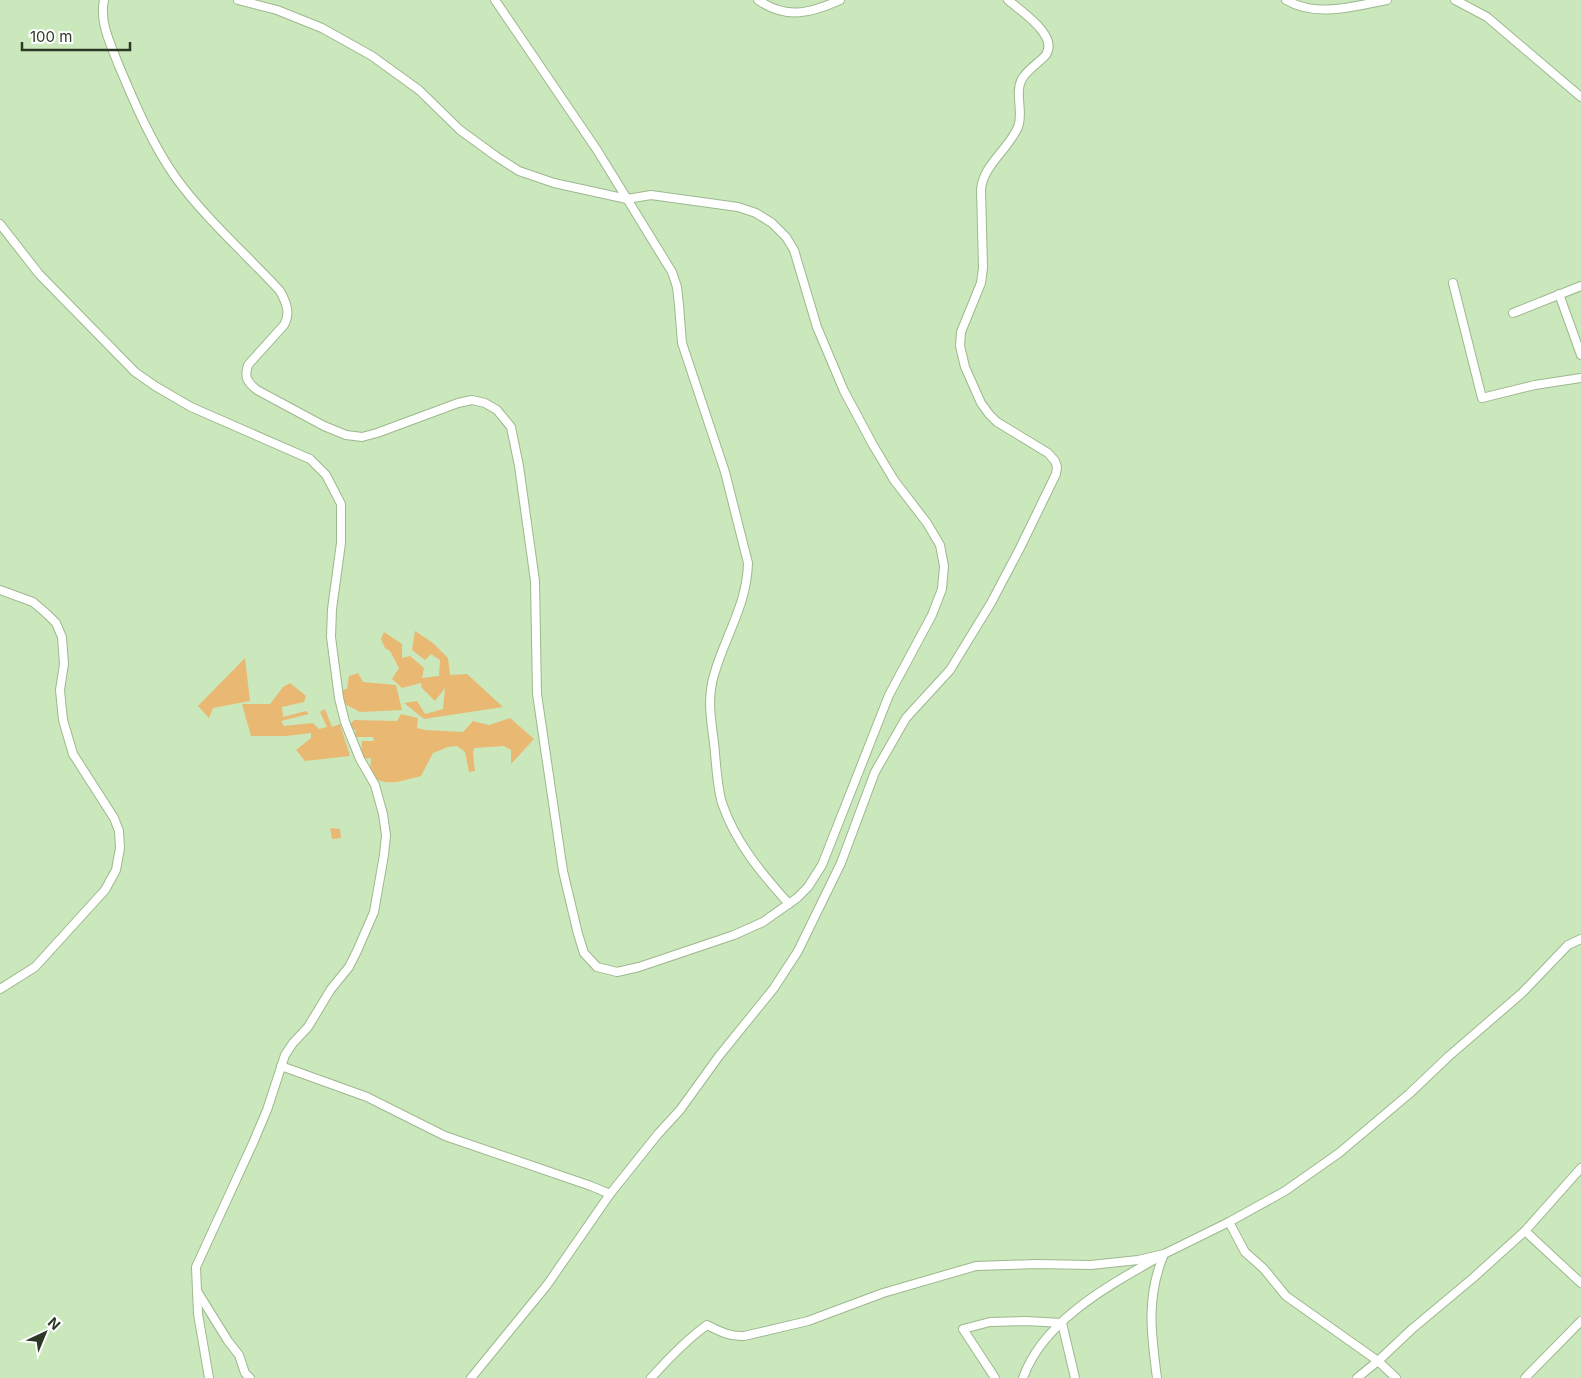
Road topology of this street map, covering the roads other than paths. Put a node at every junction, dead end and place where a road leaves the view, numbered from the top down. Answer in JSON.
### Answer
{"nodes":[{"id":1,"x":104,"y":0,"type":"edge"},
{"id":2,"x":238,"y":0,"type":"edge"},
{"id":3,"x":495,"y":0,"type":"edge"},
{"id":4,"x":758,"y":0,"type":"edge"},
{"id":5,"x":840,"y":0,"type":"edge"},
{"id":6,"x":1008,"y":0,"type":"edge"},
{"id":7,"x":1387,"y":0,"type":"edge"},
{"id":8,"x":1455,"y":0,"type":"edge"},
{"id":9,"x":1291,"y":1,"type":"edge"},
{"id":10,"x":1581,"y":97,"type":"edge"},
{"id":11,"x":627,"y":199,"type":"junction"},
{"id":12,"x":0,"y":224,"type":"edge"},
{"id":13,"x":1453,"y":283,"type":"dead end"},
{"id":14,"x":1581,"y":286,"type":"edge"},
{"id":15,"x":1560,"y":294,"type":"junction"},
{"id":16,"x":1513,"y":312,"type":"dead end"},
{"id":17,"x":1581,"y":355,"type":"edge"},
{"id":18,"x":1581,"y":378,"type":"edge"},
{"id":19,"x":0,"y":590,"type":"edge"},
{"id":20,"x":789,"y":904,"type":"junction"},
{"id":21,"x":1581,"y":939,"type":"edge"},
{"id":22,"x":0,"y":989,"type":"edge"},
{"id":23,"x":281,"y":1066,"type":"junction"},
{"id":24,"x":1581,"y":1168,"type":"edge"},
{"id":25,"x":610,"y":1194,"type":"junction"},
{"id":26,"x":1229,"y":1222,"type":"junction"},
{"id":27,"x":1525,"y":1231,"type":"junction"},
{"id":28,"x":1164,"y":1254,"type":"junction"},
{"id":29,"x":1581,"y":1283,"type":"edge"},
{"id":30,"x":196,"y":1290,"type":"junction"},
{"id":31,"x":1581,"y":1322,"type":"edge"},
{"id":32,"x":1062,"y":1323,"type":"junction"},
{"id":33,"x":1378,"y":1361,"type":"junction"},
{"id":34,"x":209,"y":1378,"type":"edge"},
{"id":35,"x":250,"y":1378,"type":"edge"},
{"id":36,"x":471,"y":1378,"type":"edge"},
{"id":37,"x":651,"y":1378,"type":"edge"},
{"id":38,"x":995,"y":1378,"type":"edge"},
{"id":39,"x":1024,"y":1378,"type":"edge"},
{"id":40,"x":1075,"y":1378,"type":"edge"},
{"id":41,"x":1157,"y":1378,"type":"edge"},
{"id":42,"x":1357,"y":1378,"type":"edge"},
{"id":43,"x":1396,"y":1378,"type":"edge"},
{"id":44,"x":1525,"y":1378,"type":"edge"}],
"edges":[{"from":1,"to":20,"type":"street"},
{"from":2,"to":11,"type":"street"},
{"from":3,"to":11,"type":"street"},
{"from":4,"to":5,"type":"street"},
{"from":6,"to":25,"type":"street"},
{"from":7,"to":9,"type":"street"},
{"from":8,"to":10,"type":"street"},
{"from":11,"to":20,"type":"street"},
{"from":11,"to":20,"type":"street"},
{"from":12,"to":23,"type":"street"},
{"from":13,"to":18,"type":"street"},
{"from":14,"to":15,"type":"street"},
{"from":15,"to":16,"type":"street"},
{"from":15,"to":17,"type":"street"},
{"from":19,"to":22,"type":"street"},
{"from":21,"to":26,"type":"street"},
{"from":23,"to":25,"type":"street"},
{"from":23,"to":30,"type":"street"},
{"from":24,"to":27,"type":"street"},
{"from":25,"to":36,"type":"street"},
{"from":26,"to":28,"type":"street"},
{"from":26,"to":33,"type":"street"},
{"from":27,"to":29,"type":"street"},
{"from":27,"to":33,"type":"street"},
{"from":28,"to":32,"type":"street"},
{"from":28,"to":37,"type":"street"},
{"from":28,"to":41,"type":"street"},
{"from":30,"to":34,"type":"street"},
{"from":30,"to":35,"type":"street"},
{"from":31,"to":44,"type":"street"},
{"from":32,"to":38,"type":"street"},
{"from":32,"to":39,"type":"street"},
{"from":32,"to":40,"type":"street"},
{"from":33,"to":42,"type":"street"},
{"from":33,"to":43,"type":"street"}]}
